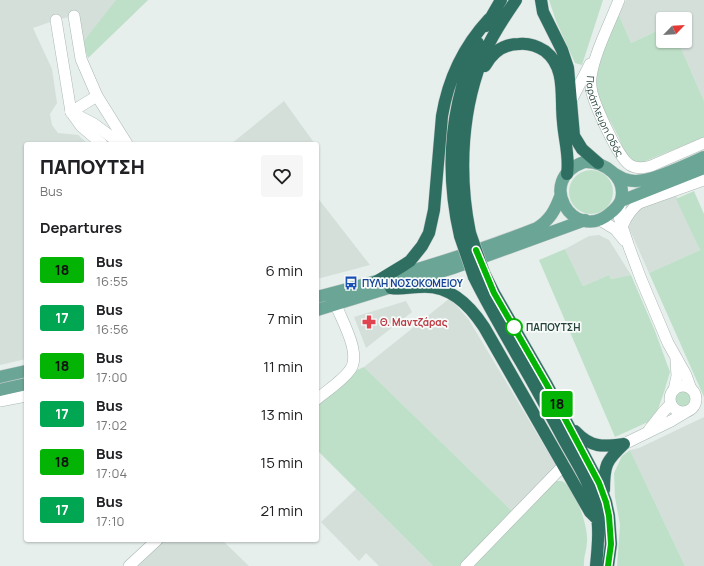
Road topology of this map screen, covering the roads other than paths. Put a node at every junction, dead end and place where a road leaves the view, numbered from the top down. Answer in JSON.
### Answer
{"nodes":[{"id":1,"x":501,"y":0,"type":"edge"},
{"id":2,"x":516,"y":0,"type":"edge"},
{"id":3,"x":541,"y":0,"type":"edge"},
{"id":4,"x":618,"y":0,"type":"edge"},
{"id":5,"x":74,"y":16,"type":"dead end"},
{"id":6,"x":489,"y":19,"type":"junction"},
{"id":7,"x":56,"y":20,"type":"dead end"},
{"id":8,"x":597,"y":56,"type":"junction"},
{"id":9,"x":475,"y":82,"type":"junction"},
{"id":10,"x":97,"y":96,"type":"junction"},
{"id":11,"x":571,"y":101,"type":"junction"},
{"id":12,"x":71,"y":112,"type":"junction"},
{"id":13,"x":100,"y":142,"type":"edge"},
{"id":14,"x":118,"y":142,"type":"edge"},
{"id":15,"x":125,"y":142,"type":"edge"},
{"id":16,"x":704,"y":143,"type":"edge"},
{"id":17,"x":704,"y":157,"type":"edge"},
{"id":18,"x":598,"y":163,"type":"junction"},
{"id":19,"x":704,"y":168,"type":"edge"},
{"id":20,"x":566,"y":174,"type":"junction"},
{"id":21,"x":615,"y":174,"type":"junction"},
{"id":22,"x":704,"y":175,"type":"edge"},
{"id":23,"x":683,"y":177,"type":"junction"},
{"id":24,"x":704,"y":180,"type":"edge"},
{"id":25,"x":560,"y":197,"type":"junction"},
{"id":26,"x":620,"y":201,"type":"junction"},
{"id":27,"x":585,"y":220,"type":"junction"},
{"id":28,"x":600,"y":220,"type":"junction"},
{"id":29,"x":622,"y":227,"type":"junction"},
{"id":30,"x":465,"y":235,"type":"junction"},
{"id":31,"x":629,"y":247,"type":"junction"},
{"id":32,"x":479,"y":275,"type":"junction"},
{"id":33,"x":376,"y":282,"type":"junction"},
{"id":34,"x":391,"y":288,"type":"junction"},
{"id":35,"x":319,"y":296,"type":"edge"},
{"id":36,"x":336,"y":305,"type":"junction"},
{"id":37,"x":319,"y":309,"type":"edge"},
{"id":38,"x":676,"y":359,"type":"junction"},
{"id":39,"x":24,"y":371,"type":"edge"},
{"id":40,"x":0,"y":377,"type":"edge"},
{"id":41,"x":24,"y":384,"type":"edge"},
{"id":42,"x":691,"y":388,"type":"junction"},
{"id":43,"x":0,"y":390,"type":"edge"},
{"id":44,"x":674,"y":390,"type":"junction"},
{"id":45,"x":24,"y":396,"type":"edge"},
{"id":46,"x":319,"y":396,"type":"edge"},
{"id":47,"x":0,"y":401,"type":"edge"},
{"id":48,"x":671,"y":404,"type":"junction"},
{"id":49,"x":686,"y":412,"type":"junction"},
{"id":50,"x":566,"y":421,"type":"junction"},
{"id":51,"x":646,"y":434,"type":"junction"},
{"id":52,"x":624,"y":444,"type":"junction"},
{"id":53,"x":564,"y":466,"type":"junction"},
{"id":54,"x":604,"y":498,"type":"junction"},
{"id":55,"x":598,"y":520,"type":"junction"},
{"id":56,"x":155,"y":542,"type":"edge"},
{"id":57,"x":129,"y":566,"type":"edge"},
{"id":58,"x":466,"y":566,"type":"edge"},
{"id":59,"x":596,"y":566,"type":"edge"},
{"id":60,"x":608,"y":566,"type":"edge"}],
"edges":[{"from":1,"to":6,"type":"highway"},
{"from":2,"to":9,"type":"highway"},
{"from":3,"to":11,"type":"highway"},
{"from":4,"to":8,"type":"street","name":"Παράπλευρη Οδός"},
{"from":5,"to":10,"type":"street"},
{"from":6,"to":30,"type":"highway"},
{"from":6,"to":33,"type":"highway"},
{"from":7,"to":12,"type":"street"},
{"from":8,"to":11,"type":"street"},
{"from":8,"to":16,"type":"street","name":"Παράπλευρη Οδός"},
{"from":9,"to":20,"type":"highway"},
{"from":9,"to":30,"type":"highway"},
{"from":10,"to":12,"type":"street"},
{"from":10,"to":15,"type":"street"},
{"from":11,"to":18,"type":"highway"},
{"from":12,"to":13,"type":"street"},
{"from":12,"to":14,"type":"street"},
{"from":17,"to":21,"type":"main road"},
{"from":18,"to":20,"type":"main road"},
{"from":18,"to":21,"type":"main road"},
{"from":19,"to":23,"type":"main road"},
{"from":20,"to":25,"type":"main road"},
{"from":21,"to":26,"type":"main road"},
{"from":22,"to":23,"type":"main road"},
{"from":23,"to":26,"type":"main road"},
{"from":24,"to":29,"type":"street"},
{"from":25,"to":27,"type":"main road"},
{"from":25,"to":33,"type":"main road"},
{"from":26,"to":28,"type":"main road"},
{"from":26,"to":29,"type":"street"},
{"from":27,"to":28,"type":"main road"},
{"from":27,"to":34,"type":"main road"},
{"from":28,"to":31,"type":"street"},
{"from":29,"to":31,"type":"street"},
{"from":30,"to":32,"type":"highway","bridge":true},
{"from":31,"to":38,"type":"street"},
{"from":32,"to":50,"type":"highway"},
{"from":32,"to":55,"type":"highway"},
{"from":33,"to":35,"type":"main road"},
{"from":34,"to":36,"type":"main road"},
{"from":34,"to":53,"type":"highway"},
{"from":36,"to":37,"type":"main road"},
{"from":36,"to":46,"type":"street"},
{"from":38,"to":42,"type":"street"},
{"from":38,"to":44,"type":"street"},
{"from":39,"to":40,"type":"main road"},
{"from":41,"to":43,"type":"main road"},
{"from":42,"to":44,"type":"street"},
{"from":42,"to":49,"type":"street"},
{"from":44,"to":48,"type":"street"},
{"from":45,"to":47,"type":"street"},
{"from":48,"to":49,"type":"street"},
{"from":48,"to":51,"type":"street"},
{"from":49,"to":51,"type":"street"},
{"from":50,"to":52,"type":"highway"},
{"from":50,"to":54,"type":"highway"},
{"from":51,"to":52,"type":"street"},
{"from":52,"to":54,"type":"highway"},
{"from":53,"to":55,"type":"highway"},
{"from":53,"to":58,"type":"street"},
{"from":54,"to":60,"type":"highway"},
{"from":55,"to":59,"type":"highway"},
{"from":56,"to":57,"type":"street"}]}
